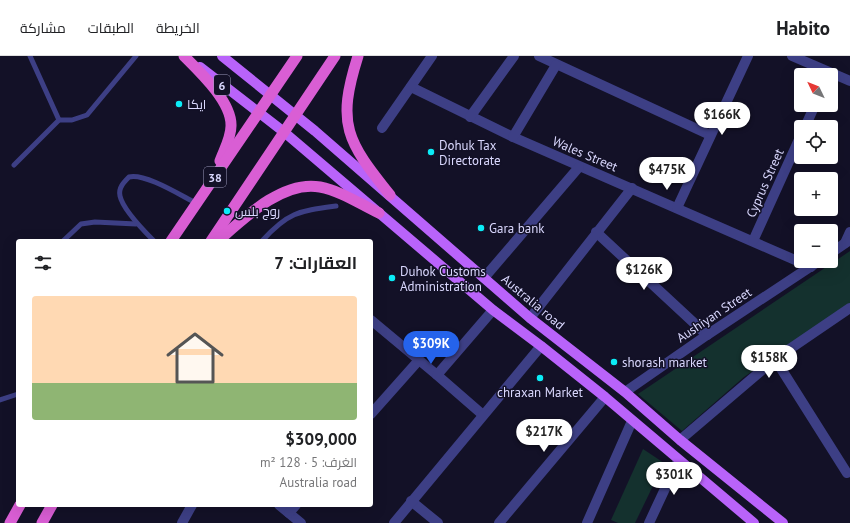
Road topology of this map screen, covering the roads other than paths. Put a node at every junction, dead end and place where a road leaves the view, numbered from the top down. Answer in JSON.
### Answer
{"nodes":[{"id":1,"x":30,"y":56,"type":"edge"},
{"id":2,"x":136,"y":56,"type":"edge"},
{"id":3,"x":185,"y":56,"type":"edge"},
{"id":4,"x":222,"y":56,"type":"edge"},
{"id":5,"x":297,"y":56,"type":"edge"},
{"id":6,"x":335,"y":56,"type":"edge"},
{"id":7,"x":358,"y":56,"type":"edge"},
{"id":8,"x":432,"y":56,"type":"edge"},
{"id":9,"x":514,"y":56,"type":"edge"},
{"id":10,"x":539,"y":56,"type":"edge"},
{"id":11,"x":748,"y":56,"type":"edge"},
{"id":12,"x":792,"y":56,"type":"edge"},
{"id":13,"x":556,"y":66,"type":"junction"},
{"id":14,"x":818,"y":68,"type":"edge"},
{"id":15,"x":838,"y":76,"type":"edge"},
{"id":16,"x":850,"y":80,"type":"edge"},
{"id":17,"x":411,"y":87,"type":"junction"},
{"id":18,"x":271,"y":95,"type":"junction"},
{"id":19,"x":259,"y":113,"type":"junction"},
{"id":20,"x":295,"y":115,"type":"junction"},
{"id":21,"x":470,"y":117,"type":"junction"},
{"id":22,"x":59,"y":120,"type":"junction"},
{"id":23,"x":382,"y":128,"type":"dead end"},
{"id":24,"x":284,"y":132,"type":"junction"},
{"id":25,"x":710,"y":135,"type":"junction"},
{"id":26,"x":513,"y":138,"type":"junction"},
{"id":27,"x":794,"y":151,"type":"edge"},
{"id":28,"x":14,"y":165,"type":"dead end"},
{"id":29,"x":579,"y":166,"type":"junction"},
{"id":30,"x":207,"y":188,"type":"junction"},
{"id":31,"x":632,"y":188,"type":"junction"},
{"id":32,"x":390,"y":195,"type":"junction"},
{"id":33,"x":197,"y":204,"type":"junction"},
{"id":34,"x":336,"y":206,"type":"dead end"},
{"id":35,"x":677,"y":208,"type":"junction"},
{"id":36,"x":379,"y":213,"type":"junction"},
{"id":37,"x":136,"y":224,"type":"junction"},
{"id":38,"x":596,"y":232,"type":"junction"},
{"id":39,"x":850,"y":232,"type":"edge"},
{"id":40,"x":65,"y":239,"type":"edge"},
{"id":41,"x":152,"y":239,"type":"edge"},
{"id":42,"x":172,"y":239,"type":"edge"},
{"id":43,"x":212,"y":239,"type":"edge"},
{"id":44,"x":220,"y":239,"type":"edge"},
{"id":45,"x":264,"y":239,"type":"edge"},
{"id":46,"x":848,"y":241,"type":"edge"},
{"id":47,"x":753,"y":242,"type":"junction"},
{"id":48,"x":838,"y":248,"type":"edge"},
{"id":49,"x":794,"y":257,"type":"edge"},
{"id":50,"x":809,"y":268,"type":"edge"},
{"id":51,"x":484,"y":278,"type":"junction"},
{"id":52,"x":493,"y":310,"type":"junction"},
{"id":53,"x":849,"y":312,"type":"edge"},
{"id":54,"x":530,"y":318,"type":"junction"},
{"id":55,"x":373,"y":322,"type":"edge"},
{"id":56,"x":706,"y":335,"type":"junction"},
{"id":57,"x":541,"y":346,"type":"junction"},
{"id":58,"x":419,"y":360,"type":"junction"},
{"id":59,"x":774,"y":360,"type":"junction"},
{"id":60,"x":437,"y":375,"type":"junction"},
{"id":61,"x":624,"y":392,"type":"junction"},
{"id":62,"x":16,"y":395,"type":"edge"},
{"id":63,"x":605,"y":397,"type":"junction"},
{"id":64,"x":0,"y":400,"type":"edge"},
{"id":65,"x":373,"y":412,"type":"edge"},
{"id":66,"x":483,"y":415,"type":"junction"},
{"id":67,"x":632,"y":420,"type":"junction"},
{"id":68,"x":680,"y":440,"type":"junction"},
{"id":69,"x":678,"y":461,"type":"junction"},
{"id":70,"x":847,"y":473,"type":"dead end"},
{"id":71,"x":412,"y":501,"type":"junction"},
{"id":72,"x":19,"y":507,"type":"edge"},
{"id":73,"x":51,"y":507,"type":"edge"},
{"id":74,"x":191,"y":507,"type":"edge"},
{"id":75,"x":281,"y":507,"type":"edge"},
{"id":76,"x":294,"y":507,"type":"edge"},
{"id":77,"x":289,"y":514,"type":"junction"},
{"id":78,"x":10,"y":523,"type":"edge"},
{"id":79,"x":42,"y":523,"type":"edge"},
{"id":80,"x":182,"y":523,"type":"edge"},
{"id":81,"x":301,"y":523,"type":"edge"},
{"id":82,"x":394,"y":523,"type":"edge"},
{"id":83,"x":438,"y":523,"type":"edge"},
{"id":84,"x":500,"y":523,"type":"edge"},
{"id":85,"x":587,"y":523,"type":"edge"},
{"id":86,"x":649,"y":523,"type":"edge"},
{"id":87,"x":754,"y":523,"type":"edge"},
{"id":88,"x":783,"y":523,"type":"edge"}],
"edges":[{"from":1,"to":22,"type":"lane"},
{"from":2,"to":22,"type":"lane"},
{"from":3,"to":19,"type":"main road","number":"6"},
{"from":3,"to":30,"type":"highway"},
{"from":4,"to":18,"type":"main road","number":"6"},
{"from":5,"to":18,"type":"highway","number":"38"},
{"from":6,"to":20,"type":"highway","number":"38"},
{"from":7,"to":32,"type":"highway"},
{"from":8,"to":17,"type":"street"},
{"from":9,"to":21,"type":"street"},
{"from":10,"to":13,"type":"street"},
{"from":11,"to":25,"type":"street"},
{"from":12,"to":14,"type":"street"},
{"from":13,"to":25,"type":"street"},
{"from":13,"to":26,"type":"street"},
{"from":15,"to":16,"type":"street"},
{"from":17,"to":21,"type":"street","name":"Wales Street"},
{"from":17,"to":23,"type":"street"},
{"from":18,"to":19,"type":"highway","number":"38"},
{"from":18,"to":20,"type":"main road","name":"Australia road"},
{"from":19,"to":24,"type":"main road"},
{"from":19,"to":30,"type":"highway","number":"38"},
{"from":20,"to":24,"type":"highway","number":"38"},
{"from":20,"to":32,"type":"main road","name":"Australia road"},
{"from":21,"to":26,"type":"street","name":"Wales Street"},
{"from":22,"to":28,"type":"lane"},
{"from":24,"to":36,"type":"main road"},
{"from":24,"to":43,"type":"highway","number":"38"},
{"from":25,"to":35,"type":"street"},
{"from":26,"to":29,"type":"street","name":"Wales Street"},
{"from":27,"to":47,"type":"street","name":"Cyprus Street"},
{"from":29,"to":31,"type":"street","name":"Wales Street"},
{"from":29,"to":51,"type":"street"},
{"from":30,"to":33,"type":"highway","number":"38"},
{"from":31,"to":35,"type":"street","name":"Wales Street"},
{"from":31,"to":38,"type":"street"},
{"from":32,"to":51,"type":"main road","name":"Australia road"},
{"from":33,"to":37,"type":"lane"},
{"from":33,"to":42,"type":"highway","number":"38"},
{"from":34,"to":45,"type":"lane"},
{"from":35,"to":47,"type":"street","name":"Wales Street"},
{"from":36,"to":44,"type":"highway"},
{"from":36,"to":52,"type":"main road"},
{"from":37,"to":40,"type":"lane"},
{"from":37,"to":41,"type":"lane"},
{"from":38,"to":54,"type":"street"},
{"from":38,"to":56,"type":"street"},
{"from":39,"to":46,"type":"street"},
{"from":46,"to":48,"type":"street"},
{"from":47,"to":49,"type":"street","name":"Wales Street"},
{"from":50,"to":56,"type":"street","name":"Aushiyan Street"},
{"from":51,"to":54,"type":"main road","name":"Australia road"},
{"from":52,"to":57,"type":"main road"},
{"from":52,"to":60,"type":"street"},
{"from":53,"to":59,"type":"street"},
{"from":54,"to":61,"type":"main road","name":"Australia road"},
{"from":55,"to":58,"type":"street"},
{"from":56,"to":61,"type":"street","name":"Aushiyan Street"},
{"from":57,"to":63,"type":"main road"},
{"from":57,"to":66,"type":"street"},
{"from":58,"to":60,"type":"street"},
{"from":58,"to":65,"type":"street"},
{"from":59,"to":68,"type":"street"},
{"from":59,"to":70,"type":"street"},
{"from":60,"to":66,"type":"street"},
{"from":61,"to":68,"type":"main road","name":"Australia road"},
{"from":62,"to":64,"type":"lane"},
{"from":63,"to":67,"type":"main road"},
{"from":63,"to":84,"type":"street"},
{"from":66,"to":71,"type":"street"},
{"from":67,"to":69,"type":"main road"},
{"from":67,"to":85,"type":"street"},
{"from":68,"to":88,"type":"main road","name":"Australia road"},
{"from":69,"to":86,"type":"street"},
{"from":69,"to":87,"type":"main road"},
{"from":71,"to":82,"type":"street"},
{"from":71,"to":83,"type":"street"},
{"from":72,"to":78,"type":"highway"},
{"from":73,"to":79,"type":"highway"},
{"from":74,"to":80,"type":"street"},
{"from":75,"to":77,"type":"street"},
{"from":76,"to":77,"type":"street"},
{"from":77,"to":81,"type":"street"}]}
